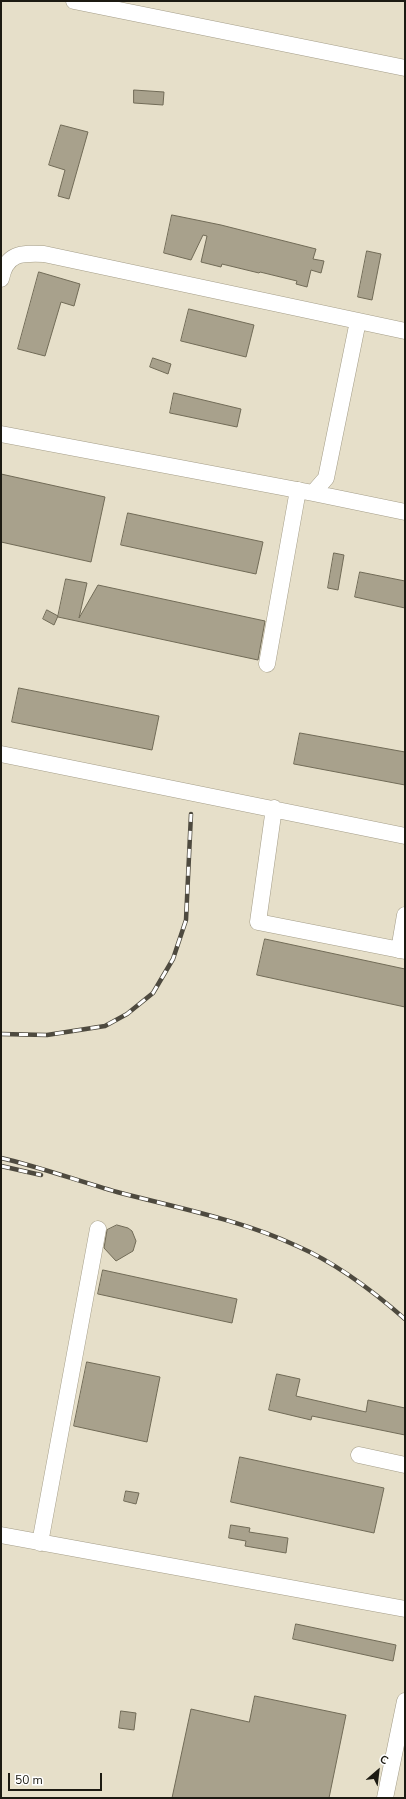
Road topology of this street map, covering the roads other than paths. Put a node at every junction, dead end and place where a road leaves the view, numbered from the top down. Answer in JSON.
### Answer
{"nodes":[{"id":1,"x":74,"y":1,"type":"edge"},
{"id":2,"x":405,"y":68,"type":"edge"},
{"id":3,"x":1,"y":280,"type":"edge"},
{"id":4,"x":358,"y":322,"type":"junction"},
{"id":5,"x":405,"y":331,"type":"edge"},
{"id":6,"x":1,"y":434,"type":"edge"},
{"id":7,"x":305,"y":492,"type":"junction"},
{"id":8,"x":405,"y":512,"type":"edge"},
{"id":9,"x":267,"y":664,"type":"dead end"},
{"id":10,"x":1,"y":754,"type":"edge"},
{"id":11,"x":274,"y":808,"type":"junction"},
{"id":12,"x":405,"y":836,"type":"edge"},
{"id":13,"x":405,"y":915,"type":"edge"},
{"id":14,"x":402,"y":950,"type":"edge"},
{"id":15,"x":98,"y":1229,"type":"dead end"},
{"id":16,"x":359,"y":1454,"type":"dead end"},
{"id":17,"x":405,"y":1465,"type":"edge"},
{"id":18,"x":1,"y":1535,"type":"edge"},
{"id":19,"x":40,"y":1542,"type":"junction"},
{"id":20,"x":405,"y":1609,"type":"edge"},
{"id":21,"x":405,"y":1702,"type":"edge"},
{"id":22,"x":384,"y":1798,"type":"edge"}],
"edges":[{"from":1,"to":2,"type":"lane"},
{"from":3,"to":4,"type":"lane"},
{"from":4,"to":5,"type":"lane"},
{"from":4,"to":7,"type":"lane"},
{"from":6,"to":7,"type":"lane"},
{"from":7,"to":8,"type":"lane"},
{"from":7,"to":9,"type":"lane"},
{"from":10,"to":11,"type":"lane"},
{"from":11,"to":12,"type":"lane"},
{"from":11,"to":14,"type":"lane"},
{"from":13,"to":14,"type":"lane"},
{"from":15,"to":19,"type":"lane"},
{"from":16,"to":17,"type":"lane"},
{"from":18,"to":19,"type":"lane"},
{"from":19,"to":20,"type":"lane"},
{"from":21,"to":22,"type":"lane"}]}
